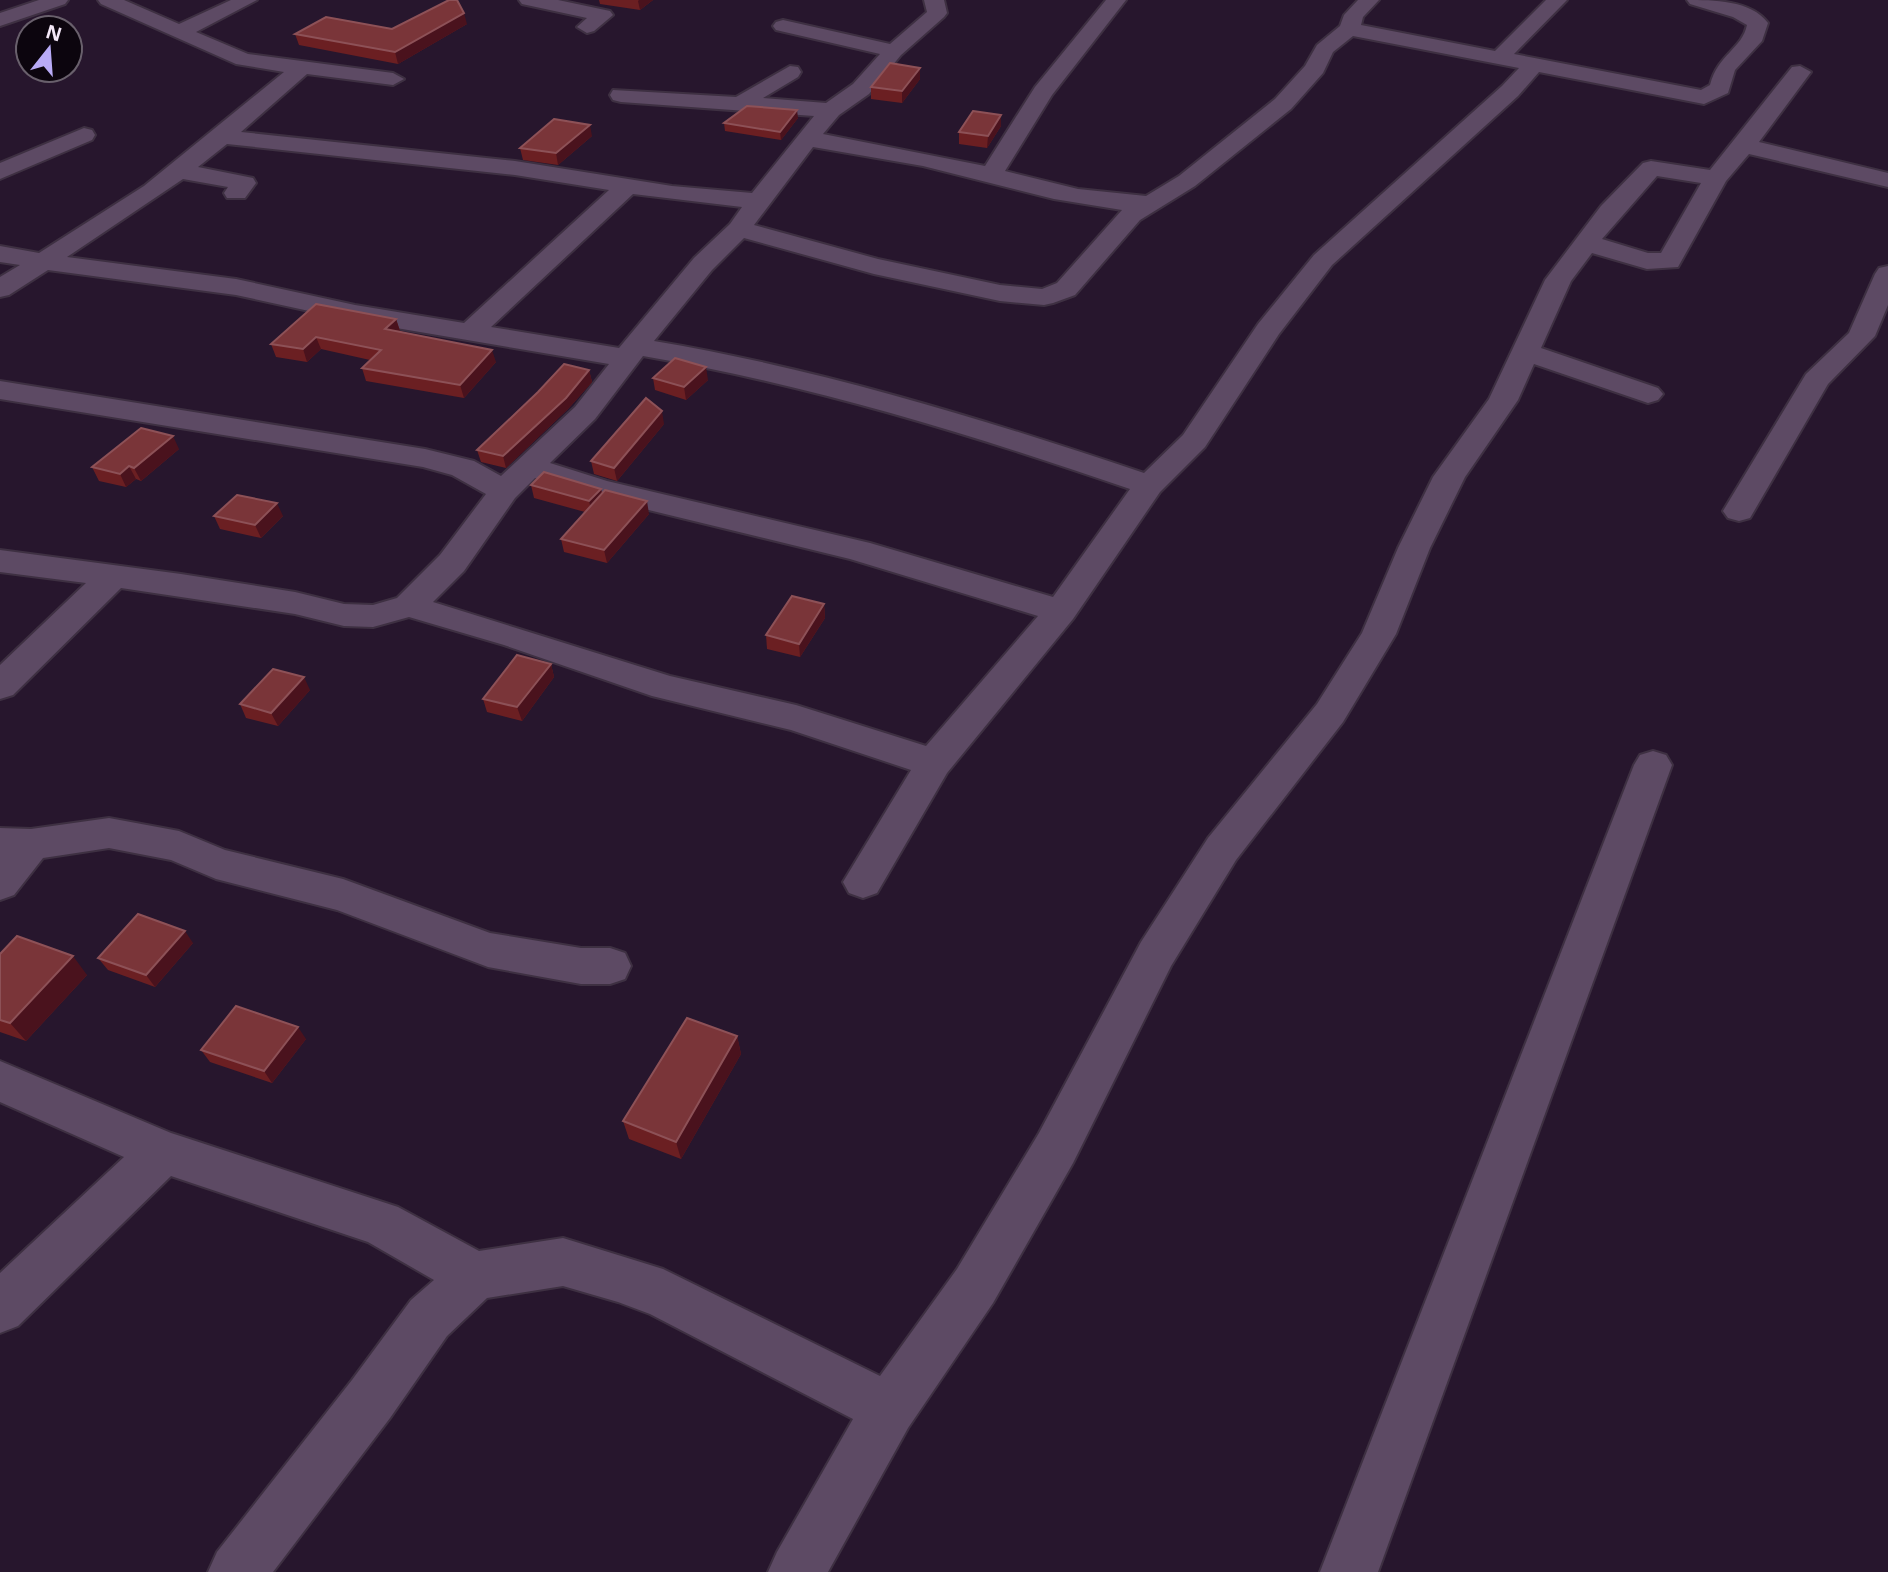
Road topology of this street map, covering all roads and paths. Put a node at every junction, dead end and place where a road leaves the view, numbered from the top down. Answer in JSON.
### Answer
{"nodes":[{"id":1,"x":58,"y":0,"type":"edge"},
{"id":2,"x":108,"y":0,"type":"edge"},
{"id":3,"x":247,"y":0,"type":"edge"},
{"id":4,"x":934,"y":0,"type":"edge"},
{"id":5,"x":1116,"y":0,"type":"edge"},
{"id":6,"x":1369,"y":0,"type":"edge"},
{"id":7,"x":1557,"y":0,"type":"edge"},
{"id":8,"x":1697,"y":0,"type":"edge"},
{"id":9,"x":539,"y":1,"type":"edge"},
{"id":10,"x":0,"y":20,"type":"edge"},
{"id":11,"x":783,"y":26,"type":"dead end"},
{"id":12,"x":587,"y":27,"type":"dead end"},
{"id":13,"x":1349,"y":29,"type":"junction"},
{"id":14,"x":181,"y":31,"type":"junction"},
{"id":15,"x":894,"y":51,"type":"junction"},
{"id":16,"x":1501,"y":56,"type":"junction"},
{"id":17,"x":1533,"y":65,"type":"junction"},
{"id":18,"x":300,"y":69,"type":"junction"},
{"id":19,"x":790,"y":72,"type":"dead end"},
{"id":20,"x":1800,"y":72,"type":"dead end"},
{"id":21,"x":393,"y":79,"type":"dead end"},
{"id":22,"x":1720,"y":88,"type":"junction"},
{"id":23,"x":621,"y":95,"type":"dead end"},
{"id":24,"x":1778,"y":101,"type":"junction"},
{"id":25,"x":741,"y":103,"type":"junction"},
{"id":26,"x":831,"y":110,"type":"junction"},
{"id":27,"x":84,"y":135,"type":"dead end"},
{"id":28,"x":222,"y":137,"type":"junction"},
{"id":29,"x":808,"y":139,"type":"junction"},
{"id":30,"x":1744,"y":146,"type":"junction"},
{"id":31,"x":178,"y":171,"type":"junction"},
{"id":32,"x":0,"y":172,"type":"edge"},
{"id":33,"x":991,"y":175,"type":"junction"},
{"id":34,"x":1716,"y":178,"type":"junction"},
{"id":35,"x":1888,"y":180,"type":"edge"},
{"id":36,"x":628,"y":186,"type":"junction"},
{"id":37,"x":236,"y":193,"type":"dead end"},
{"id":38,"x":757,"y":201,"type":"junction"},
{"id":39,"x":1149,"y":203,"type":"junction"},
{"id":40,"x":738,"y":229,"type":"junction"},
{"id":41,"x":1586,"y":243,"type":"junction"},
{"id":42,"x":0,"y":254,"type":"edge"},
{"id":43,"x":43,"y":261,"type":"junction"},
{"id":44,"x":1888,"y":274,"type":"edge"},
{"id":45,"x":0,"y":289,"type":"edge"},
{"id":46,"x":469,"y":333,"type":"junction"},
{"id":47,"x":631,"y":352,"type":"junction"},
{"id":48,"x":1525,"y":352,"type":"junction"},
{"id":49,"x":0,"y":390,"type":"edge"},
{"id":50,"x":1648,"y":394,"type":"dead end"},
{"id":51,"x":530,"y":467,"type":"junction"},
{"id":52,"x":1149,"y":485,"type":"junction"},
{"id":53,"x":504,"y":491,"type":"junction"},
{"id":54,"x":1739,"y":511,"type":"dead end"},
{"id":55,"x":0,"y":561,"type":"edge"},
{"id":56,"x":115,"y":575,"type":"junction"},
{"id":57,"x":409,"y":606,"type":"junction"},
{"id":58,"x":1061,"y":611,"type":"junction"},
{"id":59,"x":0,"y":686,"type":"edge"},
{"id":60,"x":934,"y":763,"type":"junction"},
{"id":61,"x":1653,"y":765,"type":"dead end"},
{"id":62,"x":15,"y":843,"type":"edge"},
{"id":63,"x":863,"y":882,"type":"dead end"},
{"id":64,"x":0,"y":884,"type":"edge"},
{"id":65,"x":610,"y":966,"type":"dead end"},
{"id":66,"x":0,"y":1082,"type":"edge"},
{"id":67,"x":163,"y":1152,"type":"junction"},
{"id":68,"x":475,"y":1276,"type":"junction"},
{"id":69,"x":0,"y":1308,"type":"edge"},
{"id":70,"x":889,"y":1409,"type":"junction"},
{"id":71,"x":237,"y":1572,"type":"edge"},
{"id":72,"x":797,"y":1572,"type":"edge"},
{"id":73,"x":1349,"y":1572,"type":"edge"}],
"edges":[{"from":1,"to":10,"type":"street"},
{"from":2,"to":14,"type":"street"},
{"from":3,"to":14,"type":"street"},
{"from":4,"to":15,"type":"street"},
{"from":5,"to":33,"type":"street"},
{"from":6,"to":13,"type":"street"},
{"from":7,"to":16,"type":"street"},
{"from":8,"to":22,"type":"street"},
{"from":9,"to":12,"type":"street"},
{"from":11,"to":15,"type":"street"},
{"from":13,"to":16,"type":"street"},
{"from":13,"to":39,"type":"street"},
{"from":14,"to":18,"type":"street"},
{"from":15,"to":26,"type":"street"},
{"from":16,"to":17,"type":"street"},
{"from":17,"to":22,"type":"street"},
{"from":17,"to":52,"type":"street"},
{"from":18,"to":21,"type":"street"},
{"from":18,"to":28,"type":"street"},
{"from":19,"to":25,"type":"street"},
{"from":20,"to":24,"type":"street"},
{"from":22,"to":24,"type":"street"},
{"from":23,"to":25,"type":"street"},
{"from":24,"to":30,"type":"street"},
{"from":25,"to":26,"type":"street"},
{"from":26,"to":29,"type":"street"},
{"from":27,"to":32,"type":"street"},
{"from":28,"to":31,"type":"street"},
{"from":28,"to":36,"type":"street"},
{"from":29,"to":33,"type":"street"},
{"from":29,"to":38,"type":"street"},
{"from":30,"to":34,"type":"street"},
{"from":30,"to":35,"type":"street"},
{"from":31,"to":37,"type":"street"},
{"from":31,"to":43,"type":"street"},
{"from":33,"to":39,"type":"street"},
{"from":34,"to":41,"type":"street"},
{"from":34,"to":41,"type":"street"},
{"from":36,"to":38,"type":"street"},
{"from":36,"to":46,"type":"street"},
{"from":38,"to":40,"type":"street"},
{"from":39,"to":40,"type":"street"},
{"from":40,"to":47,"type":"street"},
{"from":41,"to":48,"type":"street"},
{"from":42,"to":43,"type":"street"},
{"from":43,"to":45,"type":"street"},
{"from":43,"to":46,"type":"street"},
{"from":44,"to":54,"type":"street"},
{"from":46,"to":47,"type":"street"},
{"from":47,"to":51,"type":"street"},
{"from":47,"to":52,"type":"street"},
{"from":48,"to":50,"type":"street"},
{"from":48,"to":70,"type":"street"},
{"from":49,"to":53,"type":"street"},
{"from":51,"to":53,"type":"street"},
{"from":51,"to":58,"type":"street"},
{"from":52,"to":58,"type":"street"},
{"from":53,"to":57,"type":"street"},
{"from":55,"to":56,"type":"street"},
{"from":56,"to":57,"type":"street"},
{"from":56,"to":59,"type":"street"},
{"from":57,"to":60,"type":"street"},
{"from":58,"to":60,"type":"street"},
{"from":60,"to":63,"type":"street"},
{"from":61,"to":73,"type":"street"},
{"from":62,"to":64,"type":"street"},
{"from":62,"to":65,"type":"street"},
{"from":66,"to":67,"type":"street"},
{"from":67,"to":68,"type":"street"},
{"from":67,"to":69,"type":"street"},
{"from":68,"to":70,"type":"street"},
{"from":68,"to":71,"type":"street"},
{"from":70,"to":72,"type":"street"}]}
